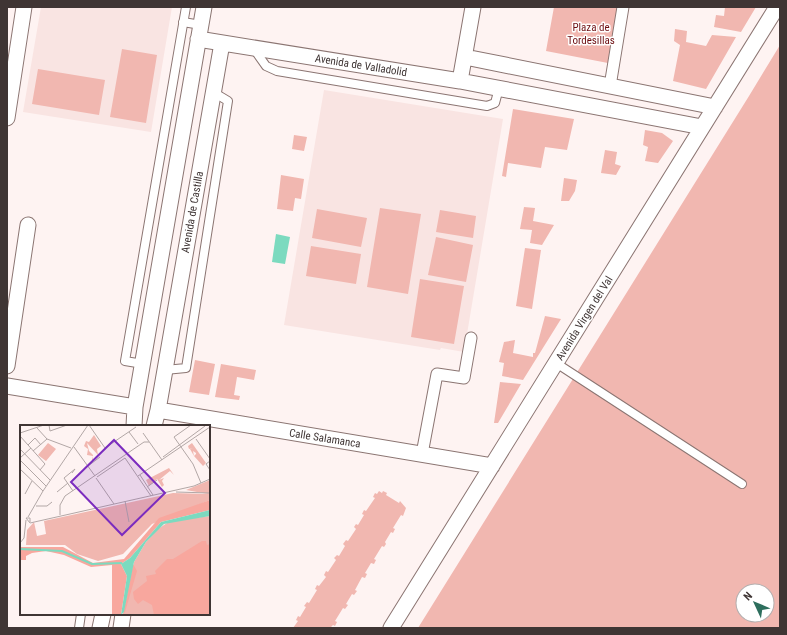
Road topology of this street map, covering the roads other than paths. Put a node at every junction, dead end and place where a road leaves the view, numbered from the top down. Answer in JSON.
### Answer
{"nodes":[{"id":1,"x":24,"y":7,"type":"edge"},
{"id":2,"x":186,"y":7,"type":"edge"},
{"id":3,"x":204,"y":7,"type":"edge"},
{"id":4,"x":473,"y":7,"type":"edge"},
{"id":5,"x":623,"y":7,"type":"edge"},
{"id":6,"x":777,"y":7,"type":"edge"},
{"id":7,"x":183,"y":22,"type":"junction"},
{"id":8,"x":200,"y":32,"type":"junction"},
{"id":9,"x":222,"y":43,"type":"junction"},
{"id":10,"x":254,"y":49,"type":"junction"},
{"id":11,"x":465,"y":57,"type":"junction"},
{"id":12,"x":503,"y":65,"type":"junction"},
{"id":13,"x":460,"y":81,"type":"junction"},
{"id":14,"x":610,"y":86,"type":"junction"},
{"id":15,"x":499,"y":88,"type":"junction"},
{"id":16,"x":213,"y":92,"type":"junction"},
{"id":17,"x":715,"y":107,"type":"junction"},
{"id":18,"x":7,"y":118,"type":"edge"},
{"id":19,"x":702,"y":127,"type":"junction"},
{"id":20,"x":28,"y":225,"type":"dead end"},
{"id":21,"x":471,"y":338,"type":"dead end"},
{"id":22,"x":556,"y":363,"type":"junction"},
{"id":23,"x":143,"y":364,"type":"junction"},
{"id":24,"x":7,"y":366,"type":"edge"},
{"id":25,"x":165,"y":370,"type":"junction"},
{"id":26,"x":7,"y":386,"type":"edge"},
{"id":27,"x":135,"y":412,"type":"edge"},
{"id":28,"x":156,"y":414,"type":"edge"},
{"id":29,"x":422,"y":454,"type":"junction"},
{"id":30,"x":492,"y":466,"type":"junction"},
{"id":31,"x":742,"y":484,"type":"dead end"},
{"id":32,"x":81,"y":615,"type":"edge"},
{"id":33,"x":103,"y":615,"type":"edge"},
{"id":34,"x":123,"y":615,"type":"edge"},
{"id":35,"x":79,"y":628,"type":"edge"},
{"id":36,"x":100,"y":628,"type":"edge"},
{"id":37,"x":121,"y":628,"type":"edge"},
{"id":38,"x":391,"y":628,"type":"edge"}],
"edges":[{"from":1,"to":18,"type":"street"},
{"from":2,"to":7,"type":"lane"},
{"from":3,"to":8,"type":"street","name":"Avenida de Castilla"},
{"from":4,"to":11,"type":"street"},
{"from":5,"to":14,"type":"street"},
{"from":6,"to":17,"type":"street","name":"Avenida Virgen del Val"},
{"from":7,"to":8,"type":"lane"},
{"from":7,"to":23,"type":"lane"},
{"from":8,"to":9,"type":"street"},
{"from":8,"to":23,"type":"street","name":"Avenida de Castilla"},
{"from":9,"to":10,"type":"street","name":"Avenida de Valladolid"},
{"from":9,"to":16,"type":"street","name":"Avenida de Castilla"},
{"from":10,"to":13,"type":"street","name":"Avenida de Valladolid"},
{"from":10,"to":15,"type":"lane"},
{"from":11,"to":12,"type":"street"},
{"from":11,"to":13,"type":"street"},
{"from":12,"to":14,"type":"street"},
{"from":12,"to":15,"type":"street"},
{"from":13,"to":15,"type":"street","name":"Avenida de Valladolid"},
{"from":14,"to":17,"type":"street"},
{"from":15,"to":19,"type":"street","name":"Avenida de Valladolid"},
{"from":16,"to":25,"type":"street","name":"Avenida de Castilla"},
{"from":16,"to":25,"type":"lane"},
{"from":17,"to":19,"type":"street","name":"Avenida Virgen del Val"},
{"from":19,"to":22,"type":"street","name":"Avenida Virgen del Val"},
{"from":20,"to":24,"type":"street"},
{"from":21,"to":29,"type":"street"},
{"from":22,"to":30,"type":"street","name":"Avenida Virgen del Val"},
{"from":22,"to":31,"type":"lane"},
{"from":23,"to":27,"type":"street","name":"Avenida de Castilla"},
{"from":25,"to":28,"type":"street","name":"Avenida de Castilla"},
{"from":26,"to":27,"type":"street"},
{"from":27,"to":28,"type":"street"},
{"from":27,"to":28,"type":"street"},
{"from":28,"to":29,"type":"street","name":"Calle Salamanca"},
{"from":29,"to":30,"type":"street","name":"Calle Salamanca"},
{"from":30,"to":38,"type":"street","name":"Avenida Virgen del Val"},
{"from":32,"to":35,"type":"lane"},
{"from":33,"to":36,"type":"street"},
{"from":34,"to":37,"type":"street"}]}
